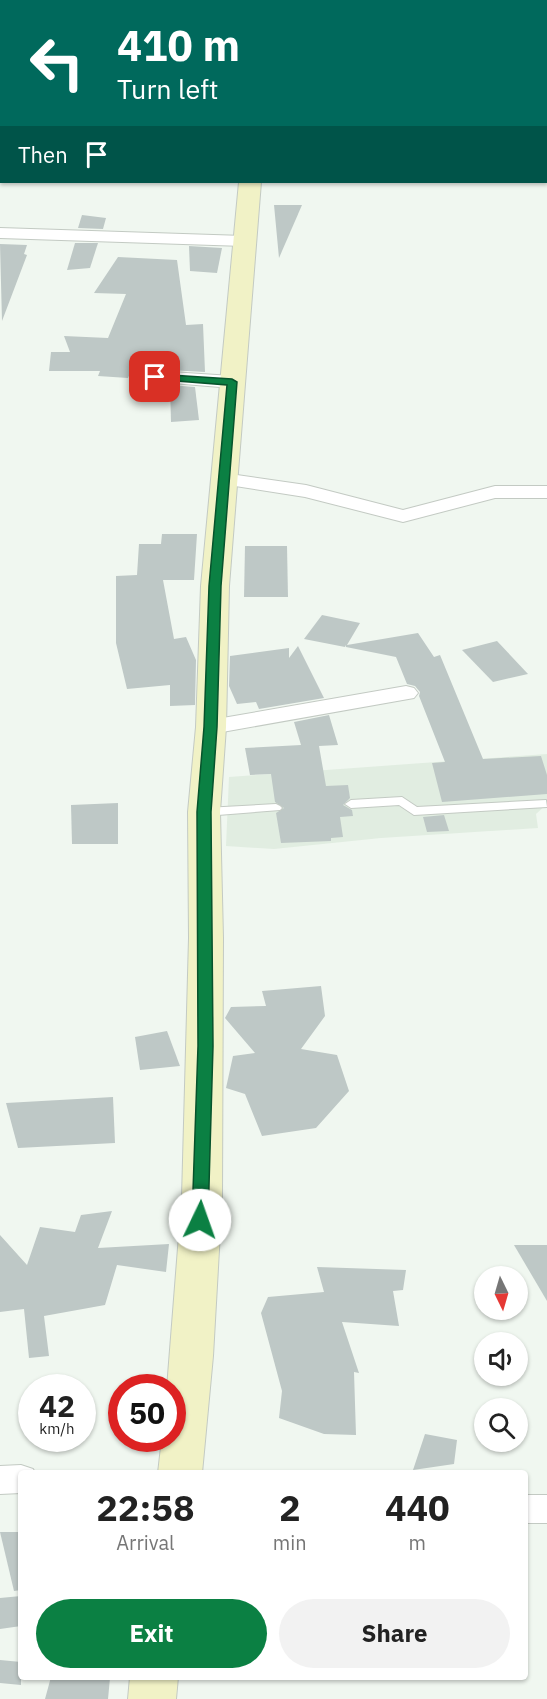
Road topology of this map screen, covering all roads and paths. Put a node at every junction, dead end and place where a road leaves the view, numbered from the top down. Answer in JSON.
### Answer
{"nodes":[{"id":1,"x":250,"y":183,"type":"edge"},
{"id":2,"x":0,"y":233,"type":"edge"},
{"id":3,"x":244,"y":241,"type":"junction"},
{"id":4,"x":155,"y":377,"type":"dead end"},
{"id":5,"x":232,"y":382,"type":"junction"},
{"id":6,"x":223,"y":479,"type":"junction"},
{"id":7,"x":547,"y":492,"type":"edge"},
{"id":8,"x":405,"y":693,"type":"dead end"},
{"id":9,"x":211,"y":727,"type":"junction"},
{"id":10,"x":351,"y":804,"type":"dead end"},
{"id":11,"x":546,"y":804,"type":"edge"},
{"id":12,"x":276,"y":808,"type":"dead end"},
{"id":13,"x":204,"y":812,"type":"junction"},
{"id":14,"x":180,"y":1470,"type":"edge"},
{"id":15,"x":18,"y":1479,"type":"edge"},
{"id":16,"x":0,"y":1480,"type":"edge"},
{"id":17,"x":528,"y":1509,"type":"edge"},
{"id":18,"x":547,"y":1509,"type":"edge"},
{"id":19,"x":154,"y":1680,"type":"edge"},
{"id":20,"x":152,"y":1699,"type":"edge"}],
"edges":[{"from":1,"to":3,"type":"main road"},
{"from":2,"to":3,"type":"street"},
{"from":3,"to":5,"type":"main road"},
{"from":4,"to":5,"type":"street"},
{"from":5,"to":6,"type":"main road"},
{"from":6,"to":7,"type":"street"},
{"from":6,"to":9,"type":"main road"},
{"from":8,"to":9,"type":"street"},
{"from":9,"to":13,"type":"main road"},
{"from":10,"to":11,"type":"lane"},
{"from":12,"to":13,"type":"lane"},
{"from":13,"to":14,"type":"main road"},
{"from":15,"to":16,"type":"street"},
{"from":17,"to":18,"type":"street"},
{"from":19,"to":20,"type":"main road"}]}
